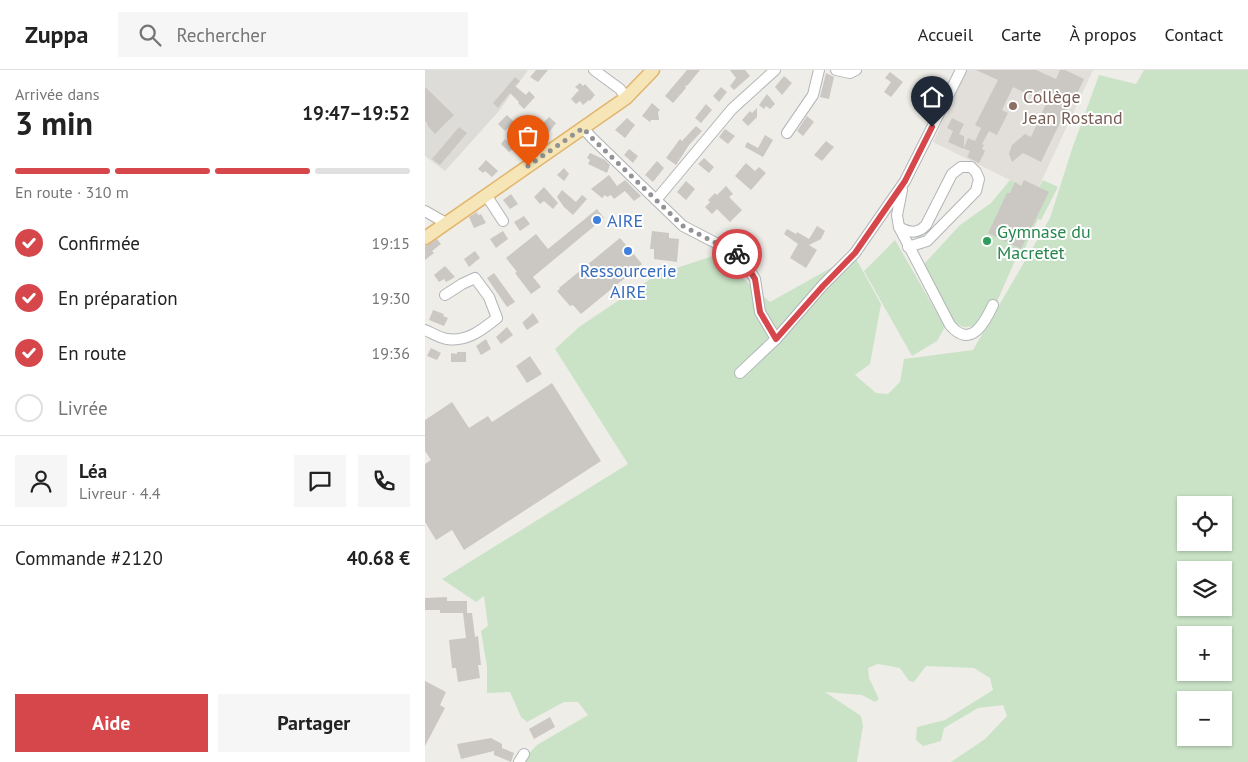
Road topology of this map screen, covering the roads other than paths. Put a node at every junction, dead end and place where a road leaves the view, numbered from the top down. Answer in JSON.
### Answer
{"nodes":[{"id":1,"x":594,"y":70,"type":"edge"},
{"id":2,"x":653,"y":70,"type":"edge"},
{"id":3,"x":775,"y":70,"type":"edge"},
{"id":4,"x":819,"y":70,"type":"edge"},
{"id":5,"x":836,"y":70,"type":"edge"},
{"id":6,"x":856,"y":70,"type":"edge"},
{"id":7,"x":961,"y":70,"type":"edge"},
{"id":8,"x":626,"y":98,"type":"junction"},
{"id":9,"x":583,"y":128,"type":"junction"},
{"id":10,"x":787,"y":133,"type":"dead end"},
{"id":11,"x":905,"y":181,"type":"junction"},
{"id":12,"x":486,"y":195,"type":"junction"},
{"id":13,"x":656,"y":200,"type":"junction"},
{"id":14,"x":425,"y":211,"type":"edge"},
{"id":15,"x":503,"y":221,"type":"dead end"},
{"id":16,"x":446,"y":223,"type":"junction"},
{"id":17,"x":899,"y":227,"type":"junction"},
{"id":18,"x":425,"y":238,"type":"edge"},
{"id":19,"x":908,"y":247,"type":"junction"},
{"id":20,"x":445,"y":295,"type":"dead end"},
{"id":21,"x":993,"y":305,"type":"dead end"},
{"id":22,"x":425,"y":330,"type":"edge"},
{"id":23,"x":776,"y":339,"type":"junction"},
{"id":24,"x":740,"y":373,"type":"dead end"}],
"edges":[{"from":1,"to":8,"type":"street"},
{"from":2,"to":8,"type":"main road"},
{"from":3,"to":13,"type":"street"},
{"from":4,"to":10,"type":"street"},
{"from":5,"to":6,"type":"street"},
{"from":7,"to":11,"type":"street"},
{"from":8,"to":9,"type":"main road"},
{"from":9,"to":12,"type":"main road"},
{"from":9,"to":13,"type":"street"},
{"from":11,"to":17,"type":"street"},
{"from":11,"to":23,"type":"street"},
{"from":12,"to":15,"type":"street"},
{"from":12,"to":16,"type":"main road"},
{"from":13,"to":23,"type":"street"},
{"from":14,"to":16,"type":"street"},
{"from":16,"to":18,"type":"main road"},
{"from":17,"to":19,"type":"street"},
{"from":17,"to":19,"type":"street"},
{"from":19,"to":21,"type":"street"},
{"from":20,"to":22,"type":"street"},
{"from":23,"to":24,"type":"street"}]}
